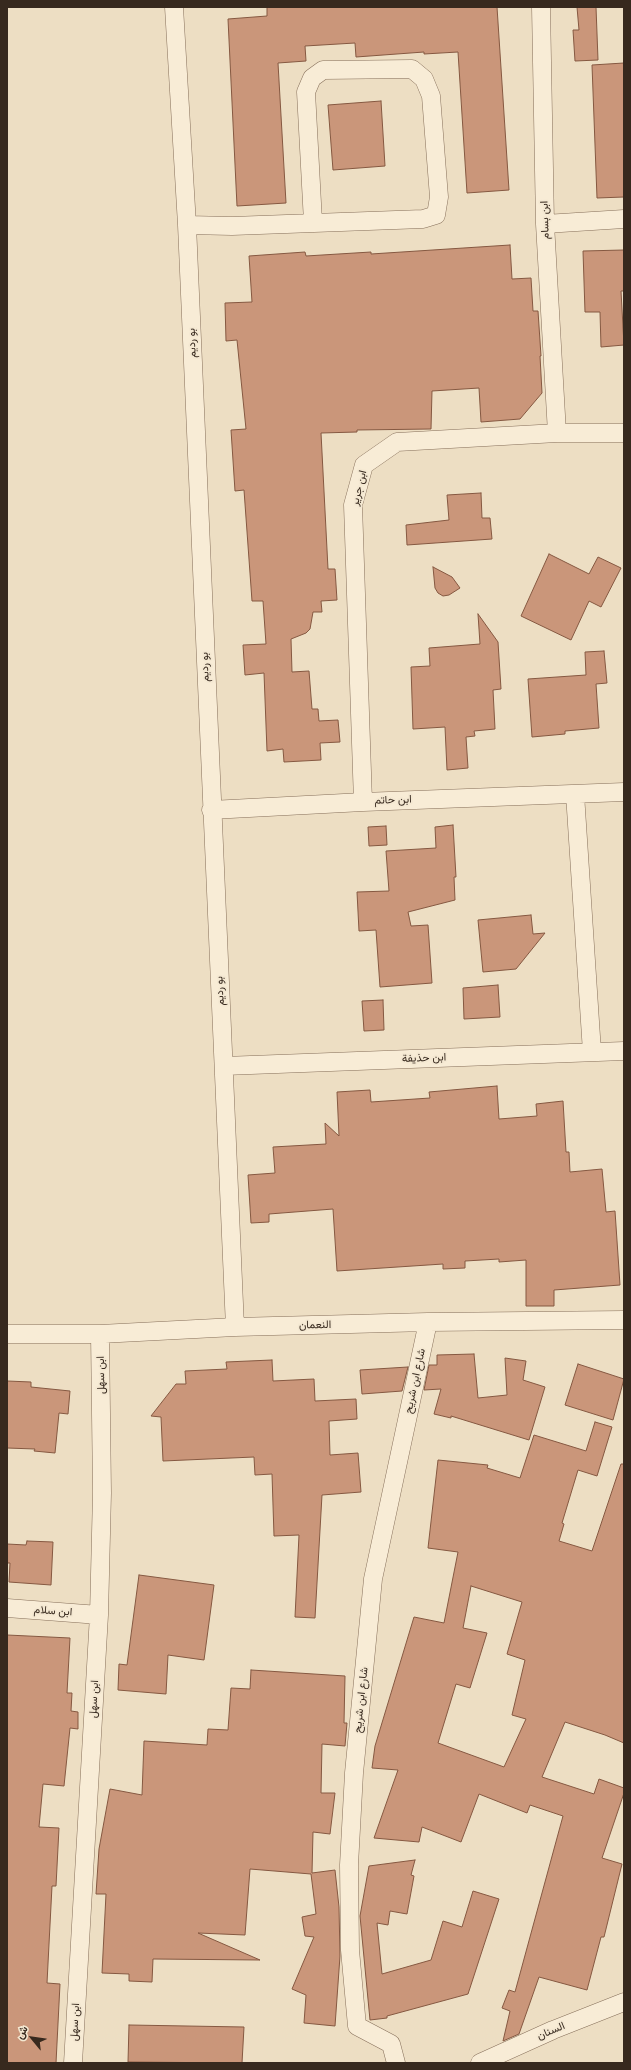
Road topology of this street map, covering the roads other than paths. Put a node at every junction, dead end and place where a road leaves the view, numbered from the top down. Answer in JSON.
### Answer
{"nodes":[{"id":1,"x":174,"y":7,"type":"edge"},
{"id":2,"x":541,"y":7,"type":"edge"},
{"id":3,"x":624,"y":219,"type":"edge"},
{"id":4,"x":313,"y":222,"type":"junction"},
{"id":5,"x":545,"y":224,"type":"junction"},
{"id":6,"x":187,"y":225,"type":"junction"},
{"id":7,"x":556,"y":433,"type":"junction"},
{"id":8,"x":624,"y":433,"type":"edge"},
{"id":9,"x":624,"y":792,"type":"edge"},
{"id":10,"x":575,"y":794,"type":"junction"},
{"id":11,"x":363,"y":802,"type":"junction"},
{"id":12,"x":211,"y":810,"type":"junction"},
{"id":13,"x":624,"y":1051,"type":"edge"},
{"id":14,"x":592,"y":1052,"type":"junction"},
{"id":15,"x":224,"y":1066,"type":"junction"},
{"id":16,"x":624,"y":1320,"type":"edge"},
{"id":17,"x":428,"y":1322,"type":"junction"},
{"id":18,"x":235,"y":1327,"type":"junction"},
{"id":19,"x":7,"y":1334,"type":"edge"},
{"id":20,"x":100,"y":1334,"type":"junction"},
{"id":21,"x":7,"y":1608,"type":"edge"},
{"id":22,"x":99,"y":1615,"type":"junction"},
{"id":23,"x":624,"y":2002,"type":"edge"},
{"id":24,"x":72,"y":2063,"type":"edge"},
{"id":25,"x":396,"y":2063,"type":"edge"},
{"id":26,"x":480,"y":2063,"type":"edge"}],
"edges":[{"from":1,"to":6,"type":"street","name":"بو رديم"},
{"from":2,"to":5,"type":"street","name":"ابن بسام"},
{"from":3,"to":5,"type":"street"},
{"from":4,"to":4,"type":"street"},
{"from":4,"to":6,"type":"street"},
{"from":5,"to":7,"type":"street","name":"ابن بسام"},
{"from":6,"to":12,"type":"street","name":"بو رديم"},
{"from":7,"to":8,"type":"street","name":"ابن جرير"},
{"from":7,"to":11,"type":"street","name":"ابن جرير"},
{"from":9,"to":10,"type":"street","name":"ابن حاتم"},
{"from":10,"to":11,"type":"street","name":"ابن حاتم"},
{"from":10,"to":14,"type":"street"},
{"from":11,"to":12,"type":"street","name":"ابن حاتم"},
{"from":12,"to":15,"type":"street","name":"بو رديم"},
{"from":13,"to":14,"type":"street","name":"ابن حذيفة"},
{"from":14,"to":15,"type":"street","name":"ابن حذيفة"},
{"from":15,"to":18,"type":"street","name":"بو رديم"},
{"from":16,"to":17,"type":"street","name":"النعمان"},
{"from":17,"to":18,"type":"street","name":"النعمان"},
{"from":17,"to":25,"type":"street","name":"شارع ابن شريح"},
{"from":18,"to":20,"type":"street","name":"النعمان"},
{"from":19,"to":20,"type":"street","name":"النعمان"},
{"from":20,"to":22,"type":"street","name":"ابن سهل"},
{"from":21,"to":22,"type":"street","name":"ابن سلام"},
{"from":22,"to":24,"type":"street","name":"ابن سهل"},
{"from":23,"to":26,"type":"street","name":"السنان"}]}
